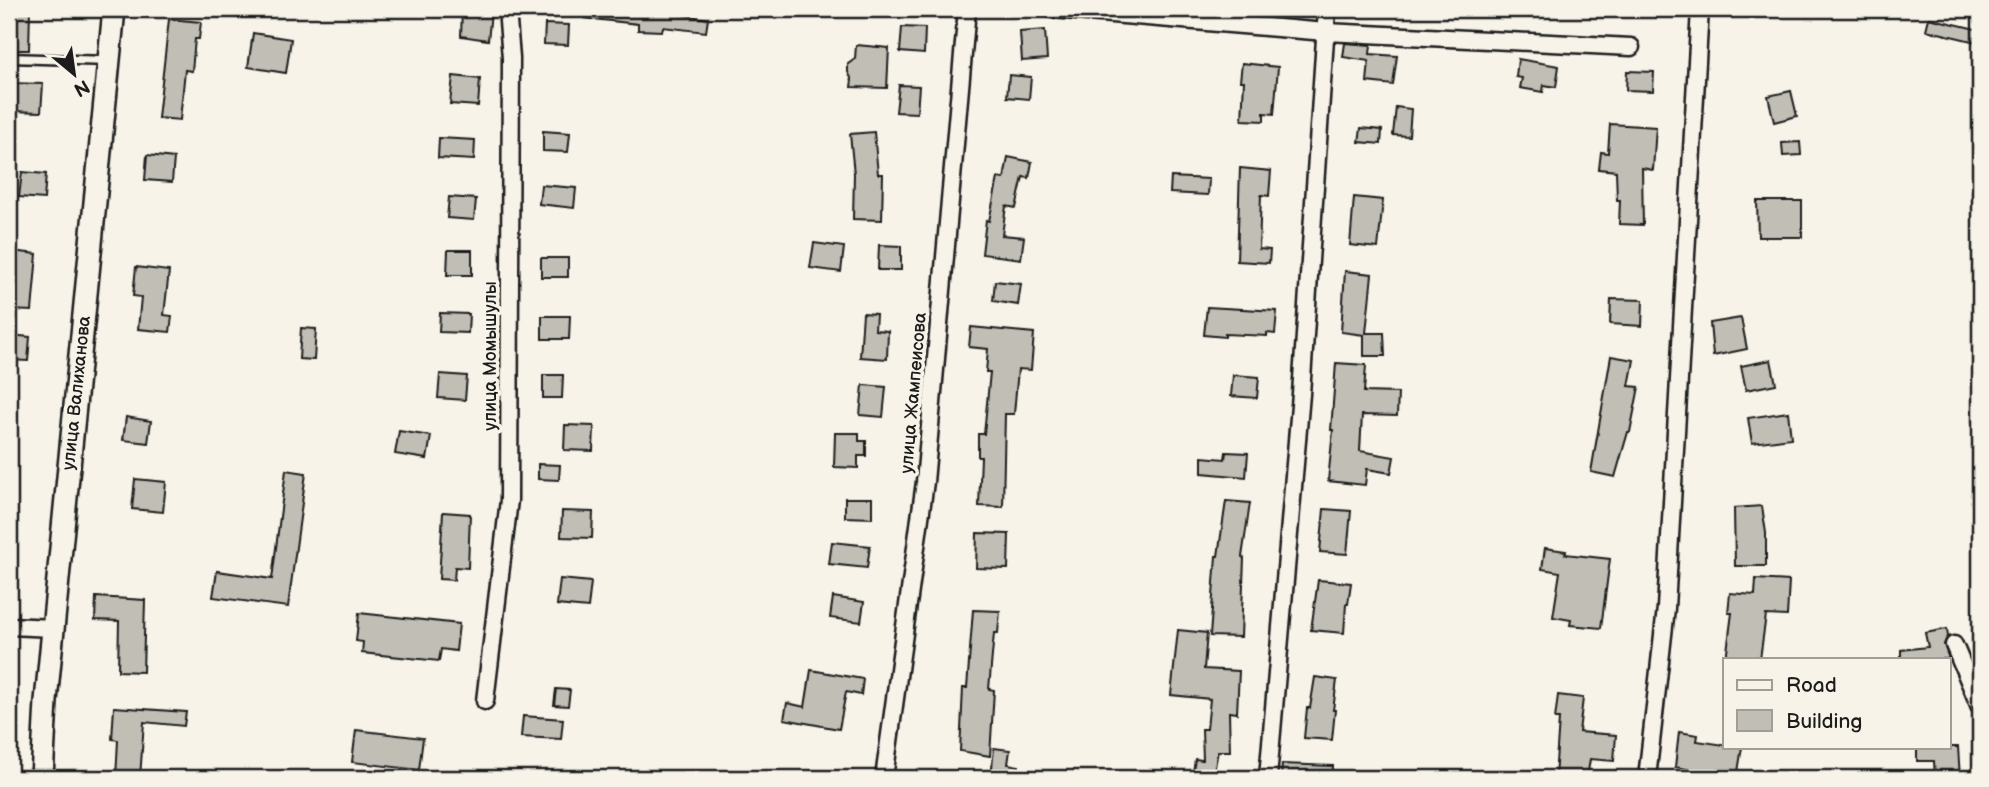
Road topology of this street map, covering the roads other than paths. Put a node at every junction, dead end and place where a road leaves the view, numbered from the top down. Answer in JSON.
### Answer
{"nodes":[{"id":1,"x":114,"y":9,"type":"edge"},
{"id":2,"x":507,"y":9,"type":"edge"},
{"id":3,"x":967,"y":9,"type":"edge"},
{"id":4,"x":1052,"y":9,"type":"edge"},
{"id":5,"x":1327,"y":9,"type":"edge"},
{"id":6,"x":1700,"y":9,"type":"edge"},
{"id":7,"x":1326,"y":32,"type":"junction"},
{"id":8,"x":1631,"y":47,"type":"dead end"},
{"id":9,"x":9,"y":58,"type":"edge"},
{"id":10,"x":109,"y":61,"type":"junction"},
{"id":11,"x":9,"y":626,"type":"edge"},
{"id":12,"x":54,"y":628,"type":"junction"},
{"id":13,"x":1954,"y":645,"type":"dead end"},
{"id":14,"x":485,"y":701,"type":"dead end"},
{"id":15,"x":1980,"y":707,"type":"edge"},
{"id":16,"x":42,"y":778,"type":"edge"},
{"id":17,"x":884,"y":778,"type":"edge"},
{"id":18,"x":1268,"y":778,"type":"edge"},
{"id":19,"x":1647,"y":778,"type":"edge"}],
"edges":[{"from":1,"to":10,"type":"main road","name":"улица Валиханова"},
{"from":2,"to":14,"type":"street","name":"улица Момышулы"},
{"from":3,"to":17,"type":"street","name":"улица Жампеисова"},
{"from":4,"to":7,"type":"street"},
{"from":5,"to":7,"type":"street"},
{"from":6,"to":19,"type":"street"},
{"from":7,"to":8,"type":"street"},
{"from":7,"to":18,"type":"street"},
{"from":9,"to":10,"type":"lane"},
{"from":10,"to":12,"type":"main road","name":"улица Валиханова"},
{"from":11,"to":12,"type":"street"},
{"from":12,"to":16,"type":"main road","name":"улица Валиханова"},
{"from":13,"to":15,"type":"street"}]}
